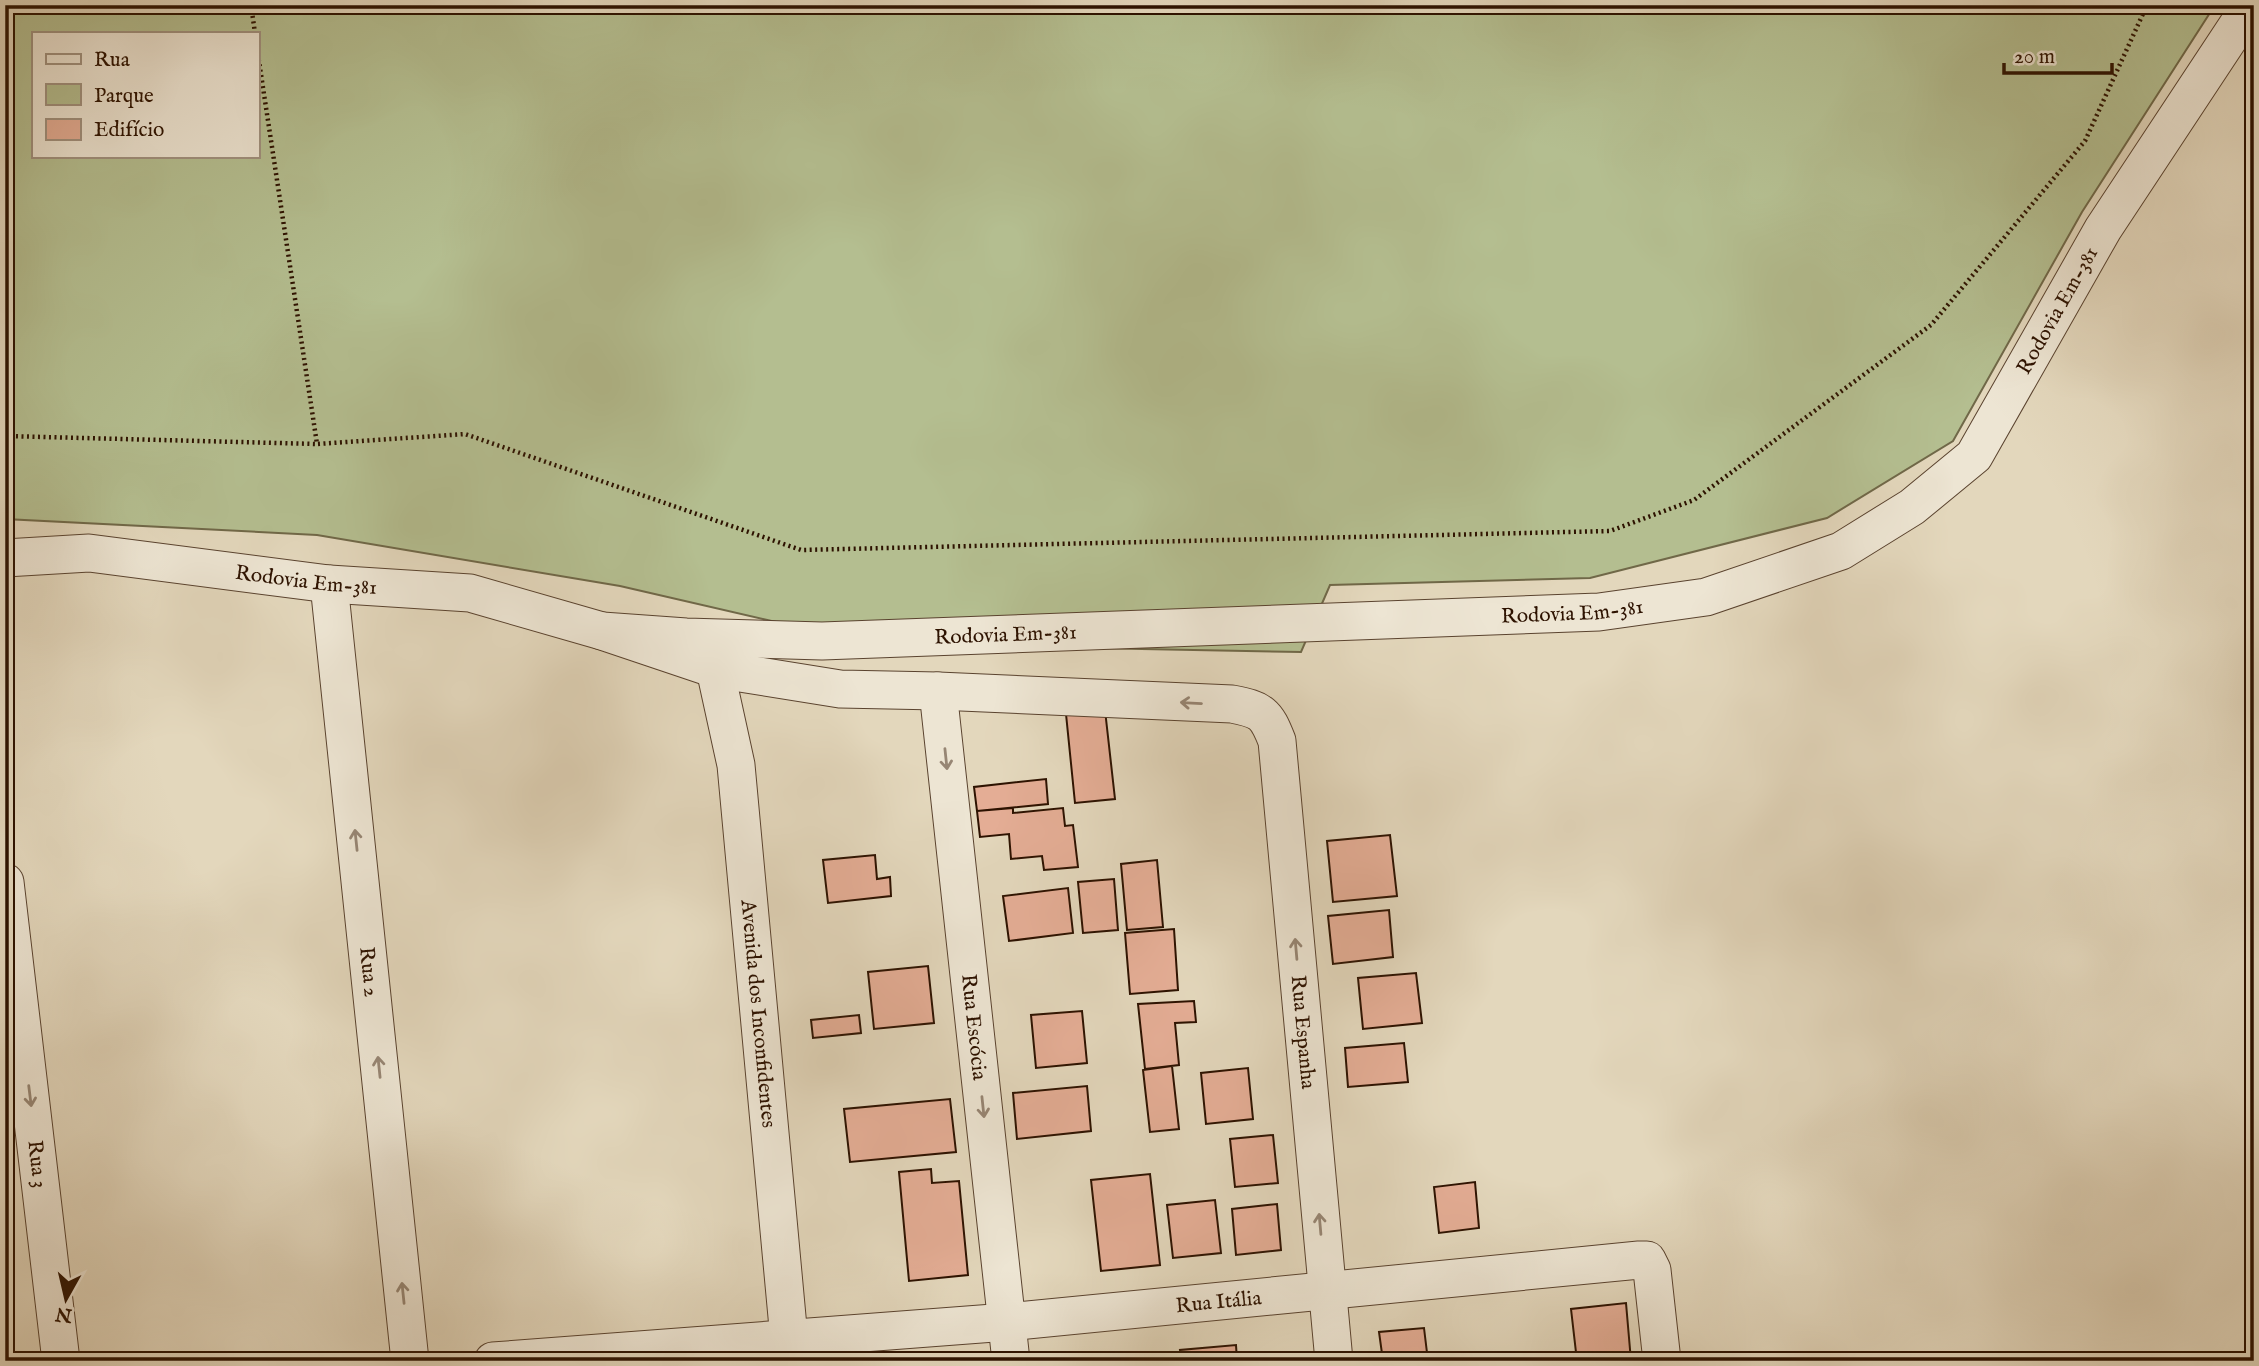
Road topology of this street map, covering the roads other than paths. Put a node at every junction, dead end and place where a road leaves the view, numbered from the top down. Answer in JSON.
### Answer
{"nodes":[{"id":1,"x":2251,"y":5,"type":"edge"},
{"id":2,"x":5,"y":558,"type":"edge"},
{"id":3,"x":329,"y":584,"type":"junction"},
{"id":4,"x":602,"y":631,"type":"junction"},
{"id":5,"x":715,"y":670,"type":"junction"},
{"id":6,"x":938,"y":691,"type":"junction"},
{"id":7,"x":1259,"y":709,"type":"joint"},
{"id":8,"x":5,"y":882,"type":"edge"},
{"id":9,"x":1326,"y":1292,"type":"junction"},
{"id":10,"x":1007,"y":1322,"type":"junction"},
{"id":11,"x":790,"y":1349,"type":"edge"},
{"id":12,"x":61,"y":1361,"type":"edge"},
{"id":13,"x":410,"y":1361,"type":"edge"},
{"id":14,"x":493,"y":1361,"type":"edge"},
{"id":15,"x":1011,"y":1361,"type":"edge"},
{"id":16,"x":1334,"y":1361,"type":"edge"},
{"id":17,"x":1662,"y":1361,"type":"edge"}],
"edges":[{"from":1,"to":4,"type":"street","name":"Rodovia Em-381"},
{"from":2,"to":3,"type":"street","name":"Rodovia Em-381"},
{"from":3,"to":4,"type":"street","name":"Rodovia Em-381"},
{"from":13,"to":3,"type":"street","name":"Rua 2","one_way":true},
{"from":4,"to":5,"type":"street","name":"Rodovia Em-381"},
{"from":5,"to":6,"type":"street","name":"Rodovia Em-381"},
{"from":5,"to":11,"type":"street","name":"Avenida dos Inconfidentes"},
{"from":7,"to":6,"type":"street","name":"Rodovia Em-381","one_way":true},
{"from":6,"to":10,"type":"street","name":"Rua Escócia","one_way":true},
{"from":9,"to":7,"type":"street","name":"Rua Espanha","one_way":true},
{"from":8,"to":12,"type":"street","name":"Rua 3","one_way":true},
{"from":9,"to":10,"type":"street","name":"Rua Itália"},
{"from":9,"to":16,"type":"street","name":"Rua Espanha"},
{"from":9,"to":17,"type":"street","name":"Rua Itália"},
{"from":10,"to":11,"type":"street","name":"Rua Itália"},
{"from":10,"to":15,"type":"street","name":"Rua Escócia"},
{"from":11,"to":14,"type":"street","name":"Rua Itália"}]}
